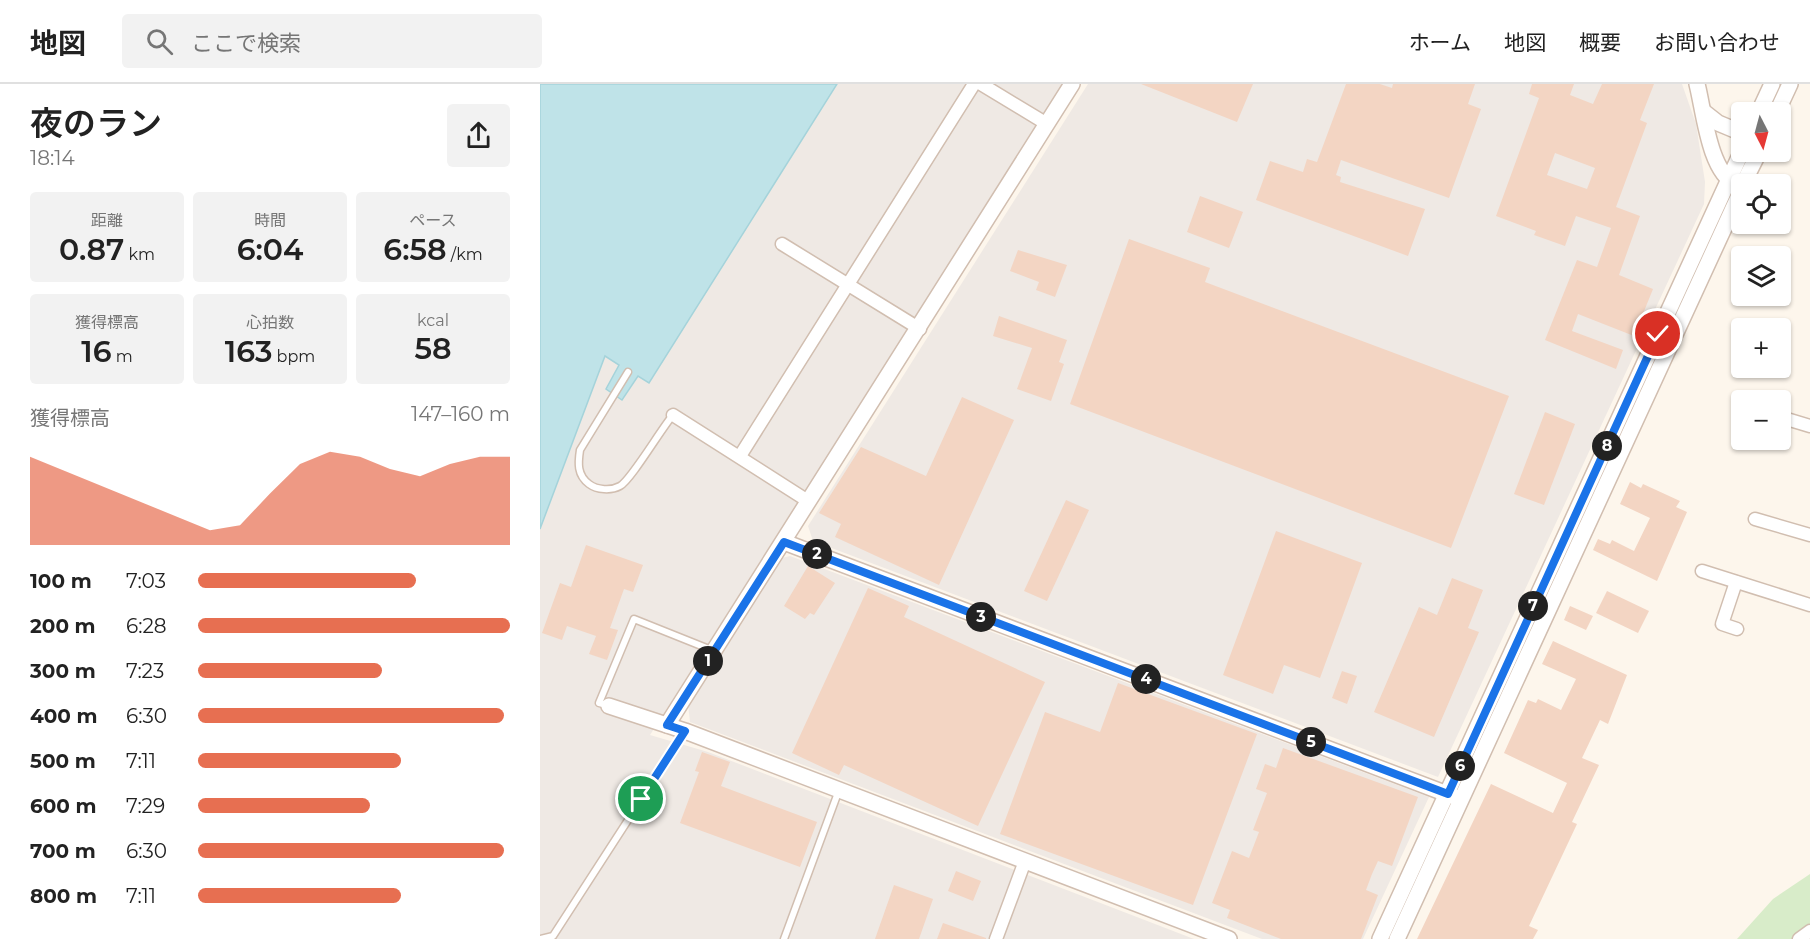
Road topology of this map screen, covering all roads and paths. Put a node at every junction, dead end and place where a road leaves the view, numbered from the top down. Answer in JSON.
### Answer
{"nodes":[{"id":1,"x":974,"y":84,"type":"edge"},
{"id":2,"x":981,"y":84,"type":"edge"},
{"id":3,"x":1072,"y":84,"type":"edge"},
{"id":4,"x":1696,"y":84,"type":"edge"},
{"id":5,"x":1772,"y":84,"type":"edge"},
{"id":6,"x":1790,"y":84,"type":"edge"},
{"id":7,"x":1764,"y":102,"type":"edge"},
{"id":8,"x":1782,"y":102,"type":"edge"},
{"id":9,"x":1704,"y":112,"type":"junction"},
{"id":10,"x":1047,"y":124,"type":"junction"},
{"id":11,"x":1731,"y":128,"type":"edge"},
{"id":12,"x":1731,"y":175,"type":"edge"},
{"id":13,"x":1731,"y":202,"type":"edge"},
{"id":14,"x":782,"y":244,"type":"dead end"},
{"id":15,"x":848,"y":284,"type":"junction"},
{"id":16,"x":920,"y":329,"type":"junction"},
{"id":17,"x":628,"y":372,"type":"dead end"},
{"id":18,"x":673,"y":415,"type":"joint"},
{"id":19,"x":1791,"y":420,"type":"edge"},
{"id":20,"x":1810,"y":426,"type":"edge"},
{"id":21,"x":740,"y":456,"type":"junction"},
{"id":22,"x":808,"y":501,"type":"junction"},
{"id":23,"x":1755,"y":519,"type":"dead end"},
{"id":24,"x":1810,"y":535,"type":"edge"},
{"id":25,"x":784,"y":542,"type":"junction"},
{"id":26,"x":1701,"y":571,"type":"dead end"},
{"id":27,"x":1736,"y":582,"type":"junction"},
{"id":28,"x":1810,"y":605,"type":"edge"},
{"id":29,"x":1737,"y":629,"type":"dead end"},
{"id":30,"x":715,"y":651,"type":"junction"},
{"id":31,"x":609,"y":706,"type":"joint"},
{"id":32,"x":667,"y":725,"type":"junction"},
{"id":33,"x":685,"y":731,"type":"junction"},
{"id":34,"x":839,"y":790,"type":"junction"},
{"id":35,"x":1454,"y":796,"type":"junction"},
{"id":36,"x":1025,"y":861,"type":"junction"},
{"id":37,"x":1810,"y":931,"type":"edge"},
{"id":38,"x":540,"y":939,"type":"edge"},
{"id":39,"x":784,"y":939,"type":"edge"},
{"id":40,"x":996,"y":939,"type":"edge"},
{"id":41,"x":1229,"y":939,"type":"edge"},
{"id":42,"x":1380,"y":939,"type":"edge"},
{"id":43,"x":1397,"y":939,"type":"edge"},
{"id":44,"x":1799,"y":939,"type":"edge"}],
"edges":[{"from":1,"to":15,"type":"street"},
{"from":2,"to":10,"type":"street"},
{"from":3,"to":10,"type":"street"},
{"from":4,"to":9,"type":"street"},
{"from":5,"to":7,"type":"street"},
{"from":6,"to":8,"type":"street"},
{"from":9,"to":11,"type":"street"},
{"from":9,"to":12,"type":"street"},
{"from":10,"to":16,"type":"street"},
{"from":13,"to":35,"type":"street"},
{"from":14,"to":15,"type":"street"},
{"from":15,"to":16,"type":"street"},
{"from":15,"to":21,"type":"street"},
{"from":16,"to":22,"type":"street"},
{"from":17,"to":18,"type":"lane"},
{"from":18,"to":21,"type":"street"},
{"from":19,"to":20,"type":"street"},
{"from":21,"to":22,"type":"street"},
{"from":22,"to":25,"type":"street"},
{"from":23,"to":24,"type":"street"},
{"from":25,"to":30,"type":"street"},
{"from":25,"to":35,"type":"street"},
{"from":26,"to":27,"type":"street"},
{"from":27,"to":28,"type":"street"},
{"from":27,"to":29,"type":"street"},
{"from":30,"to":31,"type":"lane"},
{"from":30,"to":32,"type":"street"},
{"from":31,"to":32,"type":"street"},
{"from":32,"to":33,"type":"street"},
{"from":33,"to":34,"type":"street"},
{"from":33,"to":38,"type":"lane"},
{"from":34,"to":36,"type":"street"},
{"from":34,"to":39,"type":"lane"},
{"from":35,"to":42,"type":"street"},
{"from":35,"to":43,"type":"street"},
{"from":36,"to":40,"type":"street"},
{"from":36,"to":41,"type":"street"},
{"from":37,"to":44,"type":"street"}]}
